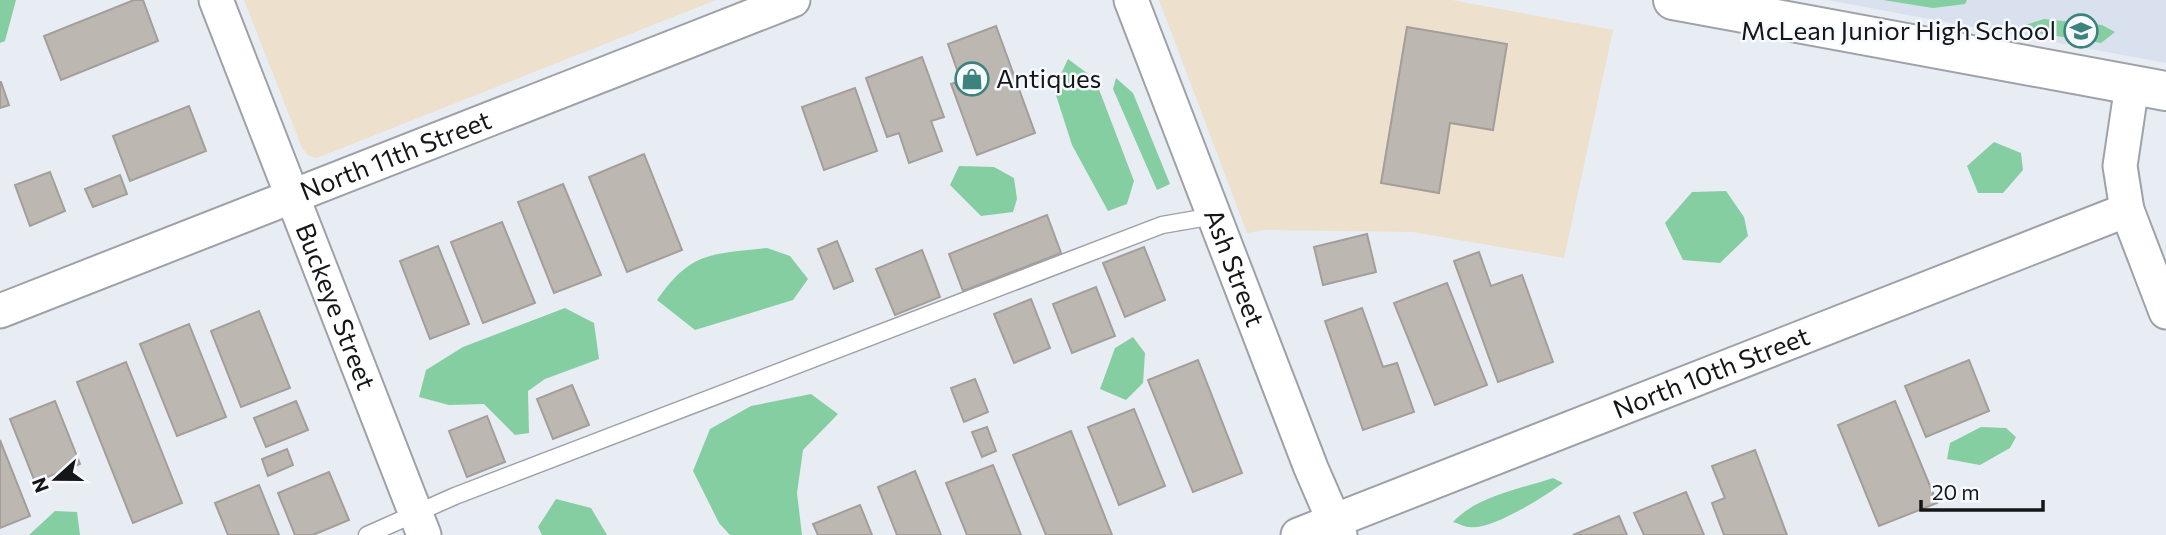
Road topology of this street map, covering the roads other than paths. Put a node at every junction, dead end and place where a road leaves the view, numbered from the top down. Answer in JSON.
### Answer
{"nodes":[{"id":1,"x":216,"y":0,"type":"edge"},
{"id":2,"x":793,"y":0,"type":"edge"},
{"id":3,"x":1131,"y":0,"type":"edge"},
{"id":4,"x":1673,"y":0,"type":"edge"},
{"id":5,"x":2149,"y":88,"type":"edge"},
{"id":6,"x":292,"y":194,"type":"junction"},
{"id":7,"x":2127,"y":210,"type":"junction"},
{"id":8,"x":1214,"y":216,"type":"junction"},
{"id":9,"x":0,"y":311,"type":"edge"},
{"id":10,"x":2166,"y":312,"type":"edge"},
{"id":11,"x":420,"y":524,"type":"edge"},
{"id":12,"x":1337,"y":528,"type":"edge"},
{"id":13,"x":367,"y":535,"type":"edge"},
{"id":14,"x":1298,"y":535,"type":"edge"}],
"edges":[{"from":1,"to":6,"type":"street","name":"Buckeye Street"},
{"from":2,"to":6,"type":"street","name":"North 11th Street"},
{"from":3,"to":8,"type":"street","name":"Ash Street"},
{"from":4,"to":5,"type":"street"},
{"from":5,"to":7,"type":"street"},
{"from":6,"to":9,"type":"street","name":"North 11th Street"},
{"from":6,"to":11,"type":"street","name":"Buckeye Street"},
{"from":7,"to":10,"type":"street"},
{"from":7,"to":12,"type":"street","name":"North 10th Street"},
{"from":8,"to":11,"type":"lane"},
{"from":8,"to":12,"type":"street","name":"Ash Street"},
{"from":11,"to":13,"type":"lane"},
{"from":12,"to":14,"type":"street","name":"North 10th Street"}]}
